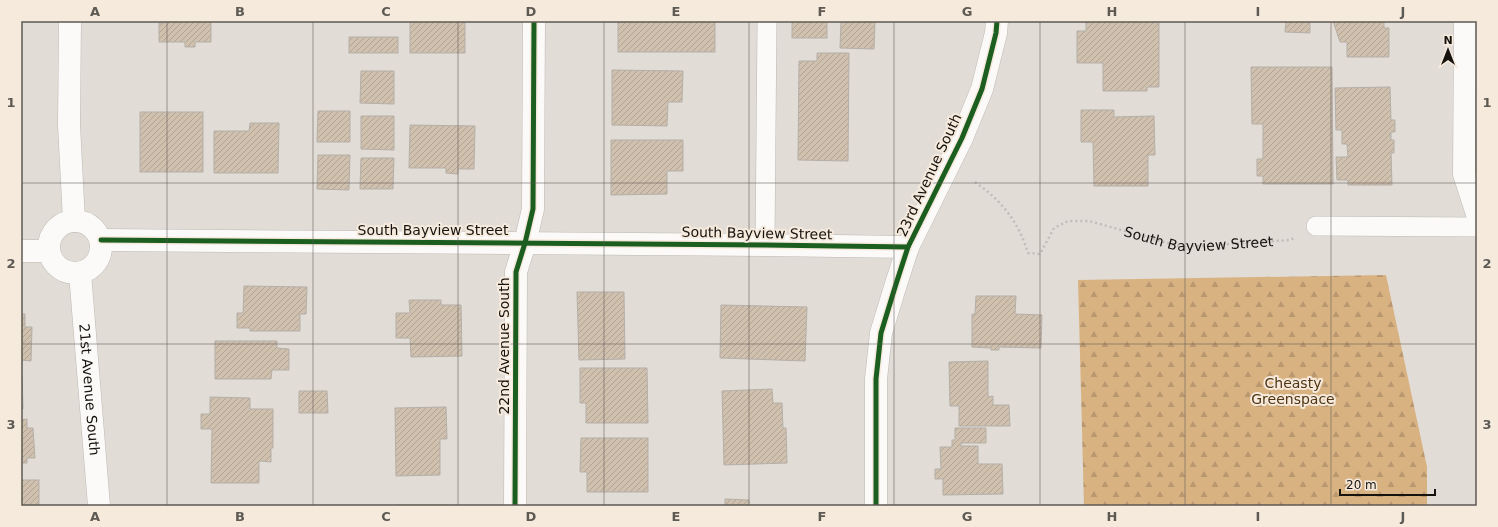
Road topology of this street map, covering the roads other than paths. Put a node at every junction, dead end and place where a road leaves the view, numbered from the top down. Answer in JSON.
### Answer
{"nodes":[{"id":1,"x":70,"y":21,"type":"edge"},
{"id":2,"x":534,"y":21,"type":"edge"},
{"id":3,"x":766,"y":21,"type":"edge"},
{"id":4,"x":997,"y":21,"type":"edge"},
{"id":5,"x":1465,"y":21,"type":"edge"},
{"id":6,"x":1477,"y":214,"type":"edge"},
{"id":7,"x":74,"y":221,"type":"junction"},
{"id":8,"x":1316,"y":226,"type":"road end"},
{"id":9,"x":1477,"y":228,"type":"edge"},
{"id":10,"x":101,"y":240,"type":"junction"},
{"id":11,"x":525,"y":243,"type":"junction"},
{"id":12,"x":765,"y":245,"type":"junction"},
{"id":13,"x":908,"y":248,"type":"junction"},
{"id":14,"x":21,"y":251,"type":"edge"},
{"id":15,"x":50,"y":251,"type":"junction"},
{"id":16,"x":80,"y":273,"type":"junction"},
{"id":17,"x":100,"y":506,"type":"edge"},
{"id":18,"x":515,"y":506,"type":"edge"},
{"id":19,"x":876,"y":506,"type":"edge"}],
"edges":[{"from":1,"to":7,"type":"street"},
{"from":2,"to":11,"type":"street","name":"22nd Avenue South"},
{"from":3,"to":12,"type":"lane"},
{"from":4,"to":13,"type":"street","name":"23rd Avenue South"},
{"from":5,"to":6,"type":"street"},
{"from":7,"to":10,"type":"street"},
{"from":7,"to":15,"type":"street"},
{"from":8,"to":9,"type":"lane"},
{"from":10,"to":11,"type":"street","name":"South Bayview Street"},
{"from":10,"to":16,"type":"street"},
{"from":11,"to":12,"type":"street","name":"South Bayview Street"},
{"from":11,"to":18,"type":"street","name":"22nd Avenue South"},
{"from":12,"to":13,"type":"street","name":"South Bayview Street"},
{"from":13,"to":19,"type":"street","name":"23rd Avenue South"},
{"from":14,"to":15,"type":"street"},
{"from":15,"to":16,"type":"street"},
{"from":16,"to":17,"type":"street","name":"21st Avenue South"}]}
